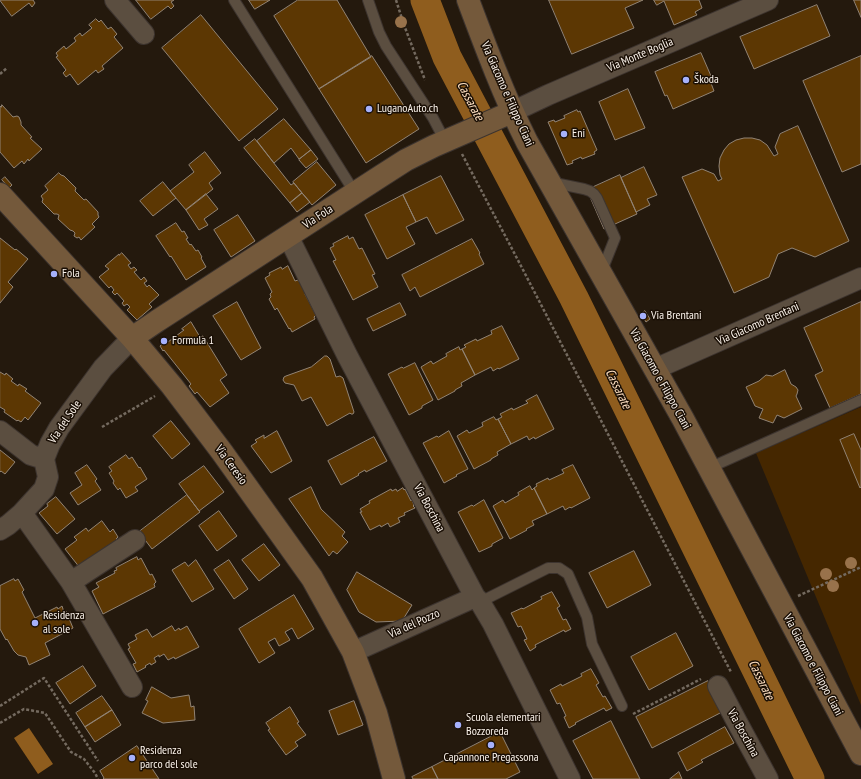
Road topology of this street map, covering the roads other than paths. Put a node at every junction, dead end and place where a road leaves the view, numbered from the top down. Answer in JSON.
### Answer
{"nodes":[{"id":1,"x":115,"y":0,"type":"edge"},
{"id":2,"x":234,"y":0,"type":"edge"},
{"id":3,"x":368,"y":0,"type":"edge"},
{"id":4,"x":468,"y":0,"type":"edge"},
{"id":5,"x":768,"y":0,"type":"edge"},
{"id":6,"x":144,"y":34,"type":"dead end"},
{"id":7,"x":506,"y":114,"type":"junction"},
{"id":8,"x":451,"y":138,"type":"junction"},
{"id":9,"x":549,"y":182,"type":"junction"},
{"id":10,"x":355,"y":193,"type":"junction"},
{"id":11,"x":0,"y":194,"type":"edge"},
{"id":12,"x":288,"y":236,"type":"junction"},
{"id":13,"x":601,"y":273,"type":"junction"},
{"id":14,"x":861,"y":278,"type":"edge"},
{"id":15,"x":132,"y":338,"type":"junction"},
{"id":16,"x":655,"y":370,"type":"junction"},
{"id":17,"x":861,"y":400,"type":"edge"},
{"id":18,"x":0,"y":431,"type":"edge"},
{"id":19,"x":44,"y":459,"type":"junction"},
{"id":20,"x":709,"y":468,"type":"junction"},
{"id":21,"x":22,"y":512,"type":"junction"},
{"id":22,"x":0,"y":530,"type":"edge"},
{"id":23,"x":135,"y":540,"type":"dead end"},
{"id":24,"x":71,"y":582,"type":"junction"},
{"id":25,"x":478,"y":599,"type":"junction"},
{"id":26,"x":353,"y":652,"type":"junction"},
{"id":27,"x":719,"y":678,"type":"road end"},
{"id":28,"x":132,"y":687,"type":"dead end"},
{"id":29,"x":622,"y":706,"type":"road end"},
{"id":30,"x":861,"y":754,"type":"edge"},
{"id":31,"x":394,"y":779,"type":"edge"},
{"id":32,"x":570,"y":779,"type":"edge"},
{"id":33,"x":768,"y":779,"type":"edge"}],
"edges":[{"from":1,"to":6,"type":"street"},
{"from":2,"to":10,"type":"lane"},
{"from":3,"to":8,"type":"lane"},
{"from":4,"to":7,"type":"main road","name":"Via Giacomo e Filippo Ciani"},
{"from":5,"to":7,"type":"street","name":"Via Monte Boglia"},
{"from":7,"to":8,"type":"main road","name":"Via Fola"},
{"from":7,"to":9,"type":"main road","name":"Via Giacomo e Filippo Ciani"},
{"from":8,"to":10,"type":"main road","name":"Via Fola"},
{"from":9,"to":13,"type":"main road","name":"Via Giacomo e Filippo Ciani"},
{"from":9,"to":13,"type":"lane"},
{"from":10,"to":12,"type":"main road","name":"Via Fola"},
{"from":11,"to":15,"type":"main road","name":"Via Ceresio"},
{"from":12,"to":15,"type":"main road","name":"Via Fola"},
{"from":12,"to":25,"type":"street","name":"Via Boschina"},
{"from":13,"to":16,"type":"main road","name":"Via Giacomo e Filippo Ciani"},
{"from":14,"to":16,"type":"street","name":"Via Giacomo Brentani"},
{"from":15,"to":19,"type":"street","name":"Via del Sole"},
{"from":15,"to":26,"type":"main road","name":"Via Ceresio"},
{"from":16,"to":20,"type":"main road","name":"Via Giacomo e Filippo Ciani"},
{"from":17,"to":20,"type":"lane"},
{"from":18,"to":19,"type":"street"},
{"from":19,"to":21,"type":"street"},
{"from":20,"to":30,"type":"main road","name":"Via Giacomo e Filippo Ciani"},
{"from":21,"to":22,"type":"street"},
{"from":21,"to":24,"type":"street"},
{"from":23,"to":24,"type":"street"},
{"from":24,"to":28,"type":"street"},
{"from":25,"to":26,"type":"street","name":"Via del Pozzo"},
{"from":25,"to":29,"type":"lane"},
{"from":25,"to":32,"type":"street","name":"Via Boschina"},
{"from":26,"to":31,"type":"main road","name":"Via Ceresio"},
{"from":27,"to":33,"type":"street","name":"Via Boschina"}]}
